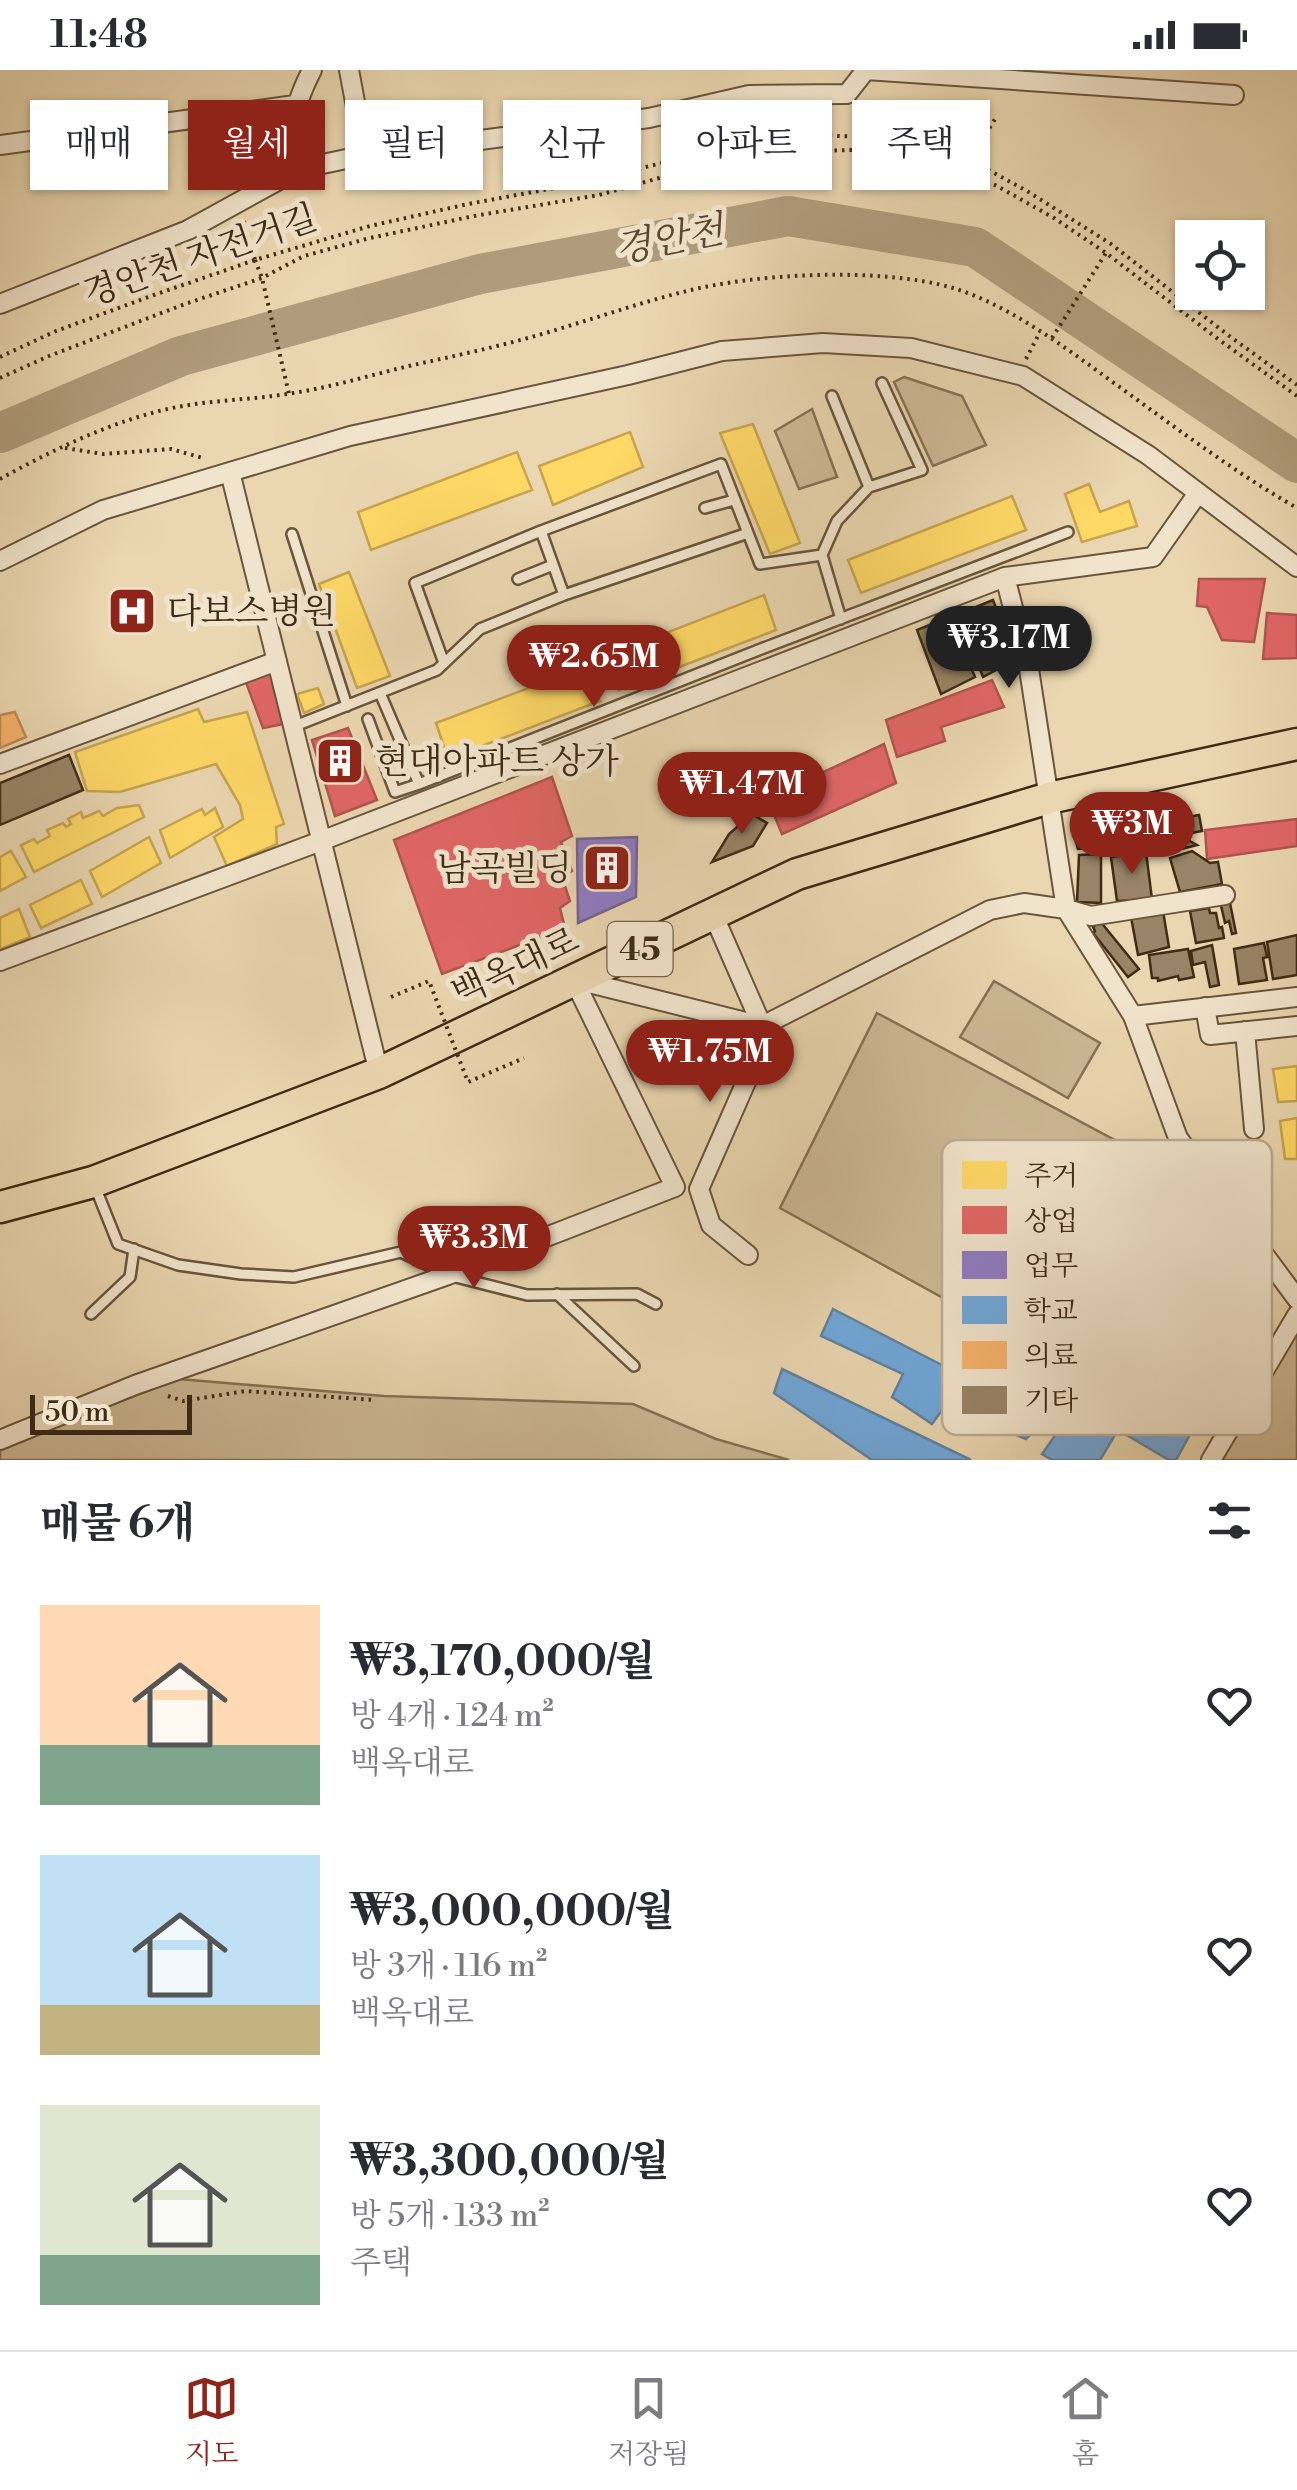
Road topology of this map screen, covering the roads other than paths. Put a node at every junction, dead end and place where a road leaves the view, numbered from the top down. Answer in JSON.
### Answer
{"nodes":[{"id":1,"x":312,"y":70,"type":"edge"},
{"id":2,"x":349,"y":70,"type":"edge"},
{"id":3,"x":866,"y":70,"type":"edge"},
{"id":4,"x":1234,"y":95,"type":"dead end"},
{"id":5,"x":298,"y":100,"type":"edge"},
{"id":6,"x":355,"y":100,"type":"edge"},
{"id":7,"x":188,"y":120,"type":"edge"},
{"id":8,"x":483,"y":140,"type":"edge"},
{"id":9,"x":0,"y":144,"type":"edge"},
{"id":10,"x":260,"y":190,"type":"edge"},
{"id":11,"x":0,"y":304,"type":"edge"},
{"id":12,"x":882,"y":383,"type":"dead end"},
{"id":13,"x":832,"y":396,"type":"dead end"},
{"id":14,"x":230,"y":472,"type":"junction"},
{"id":15,"x":869,"y":486,"type":"junction"},
{"id":16,"x":1198,"y":493,"type":"junction"},
{"id":17,"x":734,"y":500,"type":"junction"},
{"id":18,"x":705,"y":508,"type":"dead end"},
{"id":19,"x":541,"y":531,"type":"junction"},
{"id":20,"x":1068,"y":532,"type":"dead end"},
{"id":21,"x":292,"y":534,"type":"dead end"},
{"id":22,"x":748,"y":534,"type":"junction"},
{"id":23,"x":822,"y":554,"type":"junction"},
{"id":24,"x":0,"y":562,"type":"edge"},
{"id":25,"x":554,"y":565,"type":"junction"},
{"id":26,"x":1297,"y":567,"type":"edge"},
{"id":27,"x":1005,"y":577,"type":"junction"},
{"id":28,"x":518,"y":579,"type":"dead end"},
{"id":29,"x":564,"y":595,"type":"junction"},
{"id":30,"x":841,"y":618,"type":"junction"},
{"id":31,"x":276,"y":661,"type":"junction"},
{"id":32,"x":444,"y":663,"type":"junction"},
{"id":33,"x":380,"y":692,"type":"junction"},
{"id":34,"x":347,"y":706,"type":"junction"},
{"id":35,"x":368,"y":718,"type":"dead end"},
{"id":36,"x":294,"y":726,"type":"junction"},
{"id":37,"x":1297,"y":744,"type":"edge"},
{"id":38,"x":0,"y":764,"type":"edge"},
{"id":39,"x":419,"y":784,"type":"junction"},
{"id":40,"x":1049,"y":798,"type":"junction"},
{"id":41,"x":321,"y":841,"type":"junction"},
{"id":42,"x":1225,"y":895,"type":"dead end"},
{"id":43,"x":1066,"y":909,"type":"junction"},
{"id":44,"x":713,"y":914,"type":"junction"},
{"id":45,"x":0,"y":961,"type":"edge"},
{"id":46,"x":574,"y":980,"type":"junction"},
{"id":47,"x":1297,"y":996,"type":"edge"},
{"id":48,"x":1205,"y":1007,"type":"junction"},
{"id":49,"x":1132,"y":1016,"type":"junction"},
{"id":50,"x":762,"y":1026,"type":"junction"},
{"id":51,"x":1297,"y":1026,"type":"edge"},
{"id":52,"x":1245,"y":1031,"type":"junction"},
{"id":53,"x":379,"y":1072,"type":"junction"},
{"id":54,"x":1254,"y":1129,"type":"dead end"},
{"id":55,"x":1179,"y":1140,"type":"edge"},
{"id":56,"x":92,"y":1182,"type":"junction"},
{"id":57,"x":0,"y":1207,"type":"edge"},
{"id":58,"x":134,"y":1249,"type":"junction"},
{"id":59,"x":748,"y":1255,"type":"dead end"},
{"id":60,"x":1272,"y":1264,"type":"edge"},
{"id":61,"x":448,"y":1275,"type":"junction"},
{"id":62,"x":557,"y":1294,"type":"junction"},
{"id":63,"x":1297,"y":1298,"type":"edge"},
{"id":64,"x":656,"y":1304,"type":"dead end"},
{"id":65,"x":90,"y":1314,"type":"dead end"},
{"id":66,"x":1297,"y":1315,"type":"edge"},
{"id":67,"x":1272,"y":1357,"type":"edge"},
{"id":68,"x":634,"y":1366,"type":"dead end"},
{"id":69,"x":1226,"y":1435,"type":"edge"},
{"id":70,"x":0,"y":1440,"type":"edge"},
{"id":71,"x":1211,"y":1460,"type":"edge"}],
"edges":[{"from":1,"to":5,"type":"street"},
{"from":2,"to":6,"type":"street"},
{"from":3,"to":4,"type":"street"},
{"from":3,"to":8,"type":"street"},
{"from":7,"to":9,"type":"street"},
{"from":10,"to":11,"type":"street"},
{"from":12,"to":15,"type":"lane"},
{"from":13,"to":15,"type":"lane"},
{"from":14,"to":16,"type":"street"},
{"from":14,"to":24,"type":"street"},
{"from":14,"to":31,"type":"street"},
{"from":15,"to":23,"type":"lane"},
{"from":16,"to":26,"type":"street"},
{"from":16,"to":27,"type":"street"},
{"from":17,"to":18,"type":"lane"},
{"from":17,"to":19,"type":"lane"},
{"from":17,"to":22,"type":"lane"},
{"from":19,"to":25,"type":"lane"},
{"from":19,"to":32,"type":"lane"},
{"from":20,"to":30,"type":"lane"},
{"from":21,"to":34,"type":"lane"},
{"from":22,"to":23,"type":"lane"},
{"from":22,"to":29,"type":"lane"},
{"from":23,"to":30,"type":"lane"},
{"from":25,"to":28,"type":"lane"},
{"from":25,"to":29,"type":"lane"},
{"from":27,"to":40,"type":"street"},
{"from":27,"to":41,"type":"street"},
{"from":29,"to":32,"type":"lane"},
{"from":30,"to":39,"type":"lane"},
{"from":31,"to":36,"type":"street"},
{"from":31,"to":38,"type":"street"},
{"from":32,"to":33,"type":"lane"},
{"from":33,"to":34,"type":"lane"},
{"from":33,"to":39,"type":"lane"},
{"from":34,"to":36,"type":"lane"},
{"from":35,"to":39,"type":"lane"},
{"from":36,"to":41,"type":"street"},
{"from":37,"to":40,"type":"main road","name":"백옥대로","number":"45"},
{"from":40,"to":43,"type":"street"},
{"from":40,"to":44,"type":"main road","name":"백옥대로","number":"45"},
{"from":41,"to":45,"type":"street"},
{"from":41,"to":53,"type":"street"},
{"from":42,"to":43,"type":"street"},
{"from":43,"to":49,"type":"street"},
{"from":43,"to":50,"type":"street"},
{"from":44,"to":46,"type":"main road","name":"백옥대로","number":"45"},
{"from":44,"to":50,"type":"street"},
{"from":46,"to":50,"type":"street"},
{"from":46,"to":53,"type":"main road","name":"백옥대로","number":"45"},
{"from":46,"to":61,"type":"street"},
{"from":47,"to":48,"type":"street"},
{"from":48,"to":49,"type":"street"},
{"from":48,"to":52,"type":"street"},
{"from":49,"to":55,"type":"street"},
{"from":50,"to":59,"type":"street"},
{"from":51,"to":52,"type":"street"},
{"from":52,"to":54,"type":"street"},
{"from":53,"to":56,"type":"main road","name":"백옥대로","number":"45"},
{"from":56,"to":57,"type":"main road","name":"백옥대로","number":"45"},
{"from":56,"to":58,"type":"lane"},
{"from":58,"to":61,"type":"lane"},
{"from":58,"to":65,"type":"lane"},
{"from":60,"to":63,"type":"street"},
{"from":61,"to":62,"type":"lane"},
{"from":61,"to":70,"type":"street"},
{"from":62,"to":64,"type":"lane"},
{"from":62,"to":68,"type":"lane"},
{"from":66,"to":67,"type":"street"},
{"from":69,"to":71,"type":"street"}]}
